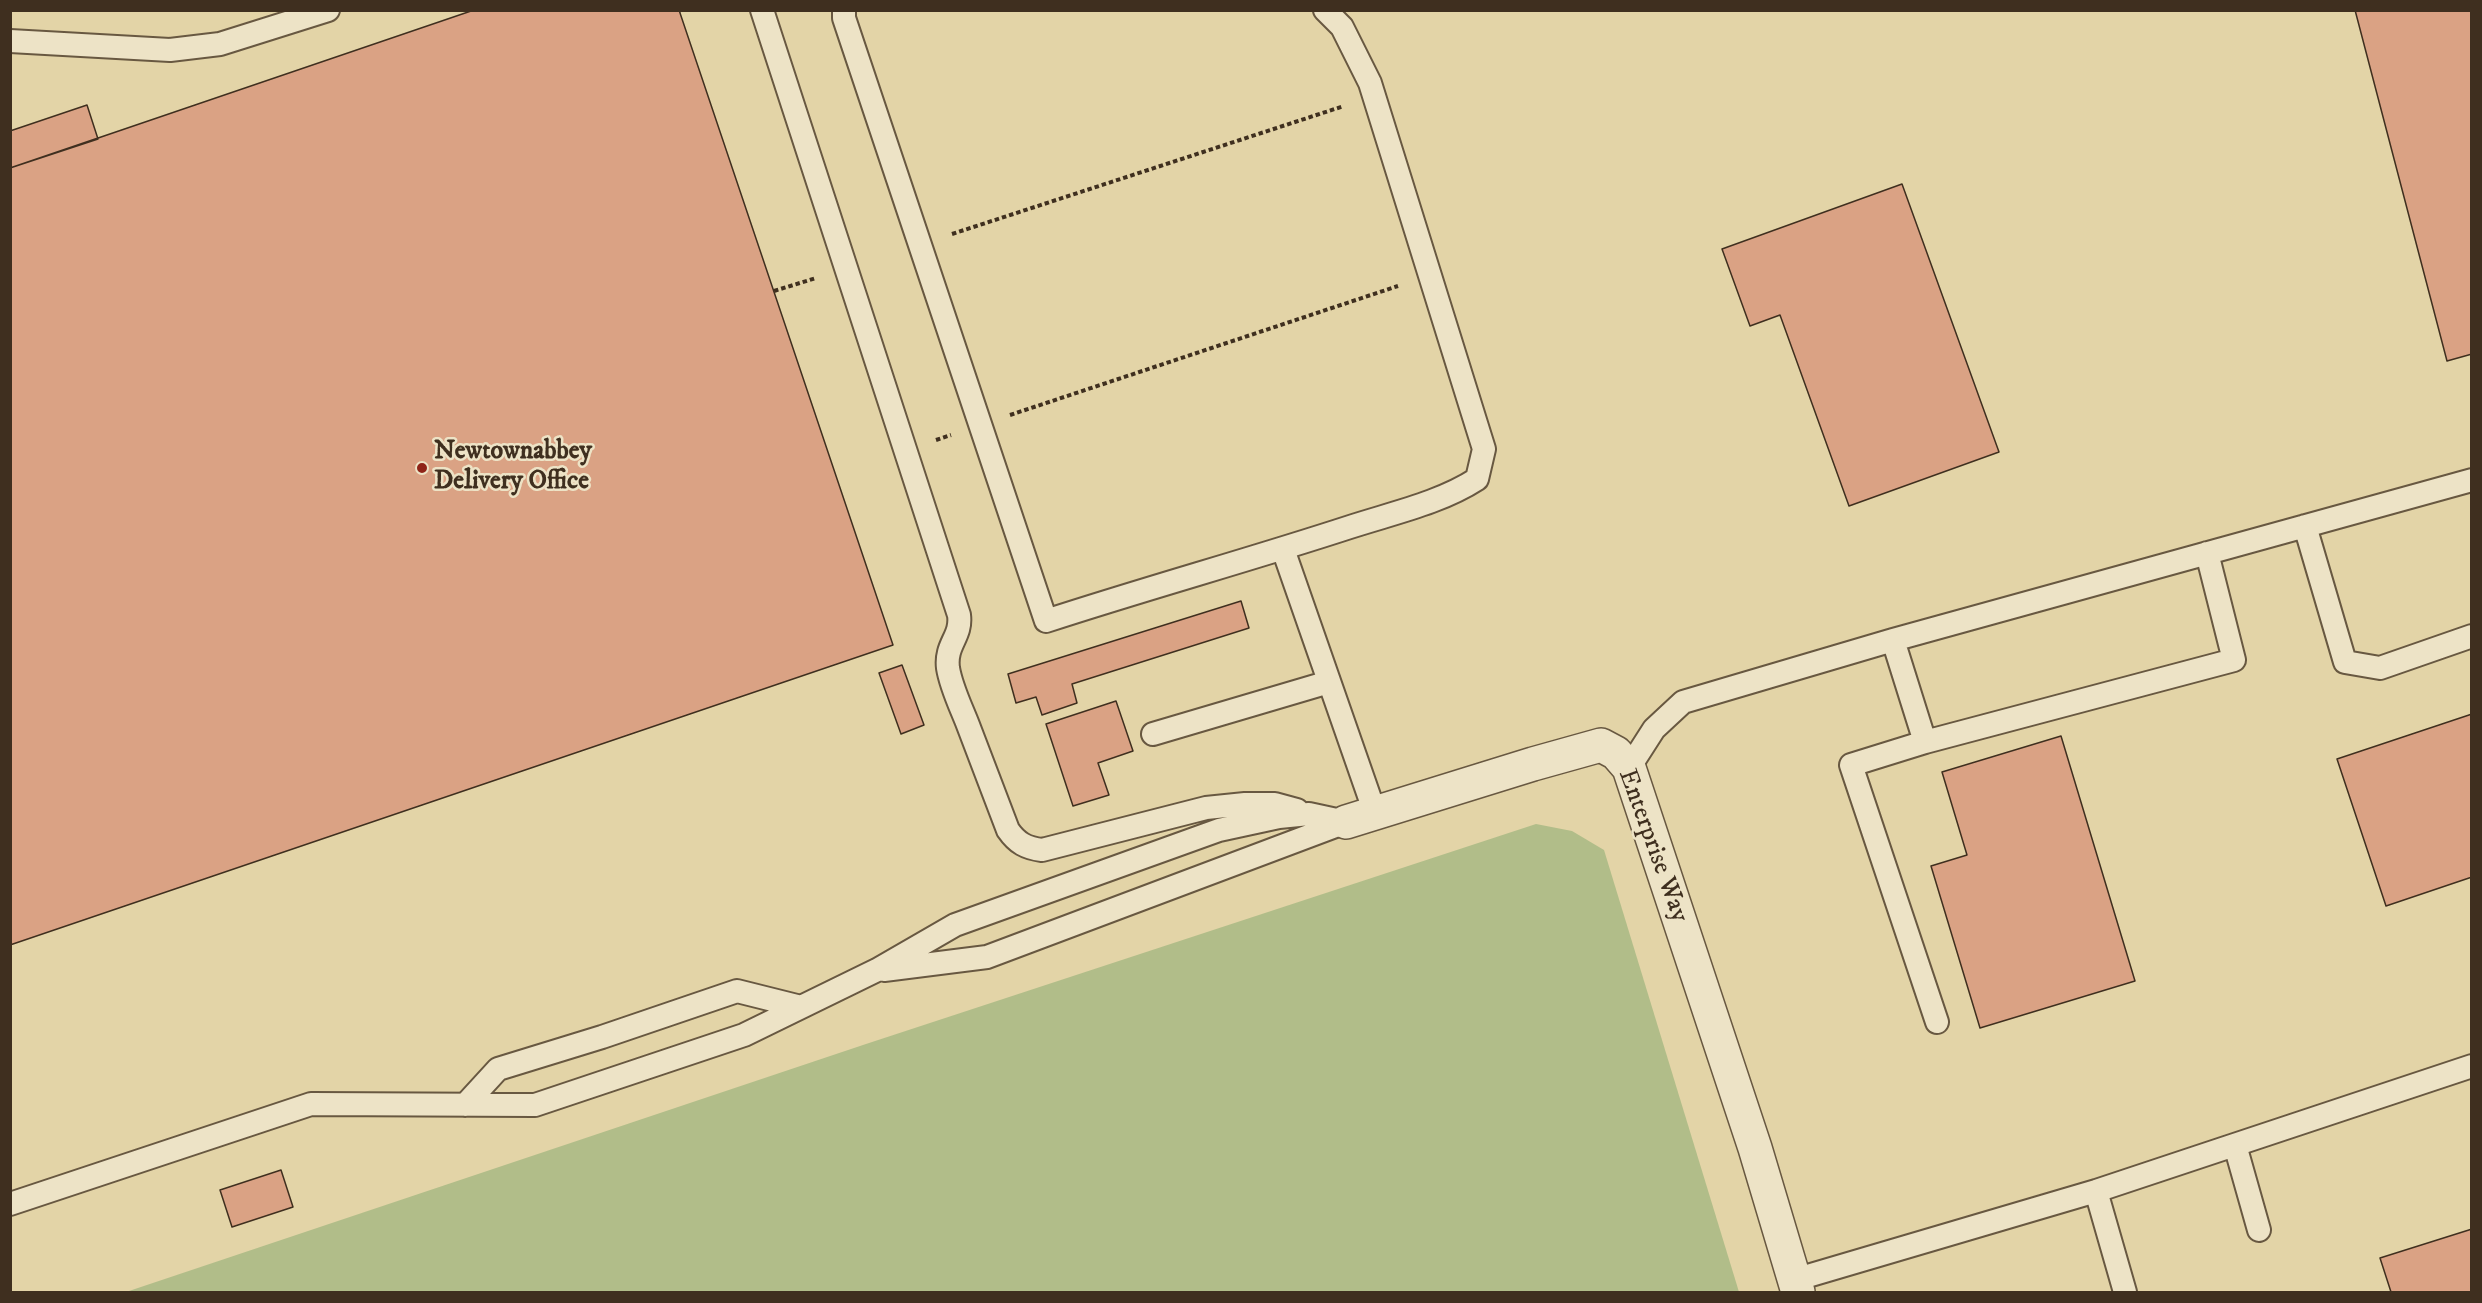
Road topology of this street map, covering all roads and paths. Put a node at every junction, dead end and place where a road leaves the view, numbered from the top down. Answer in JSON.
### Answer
{"nodes":[{"id":1,"x":328,"y":10,"type":"edge"},
{"id":2,"x":762,"y":10,"type":"edge"},
{"id":3,"x":844,"y":10,"type":"edge"},
{"id":4,"x":1325,"y":10,"type":"edge"},
{"id":5,"x":10,"y":41,"type":"edge"},
{"id":6,"x":1374,"y":95,"type":"junction"},
{"id":7,"x":920,"y":245,"type":"junction"},
{"id":8,"x":845,"y":270,"type":"junction"},
{"id":9,"x":1430,"y":275,"type":"junction"},
{"id":10,"x":774,"y":291,"type":"dead end"},
{"id":11,"x":980,"y":425,"type":"junction"},
{"id":12,"x":935,"y":440,"type":"dead end"},
{"id":13,"x":2472,"y":480,"type":"edge"},
{"id":14,"x":2305,"y":526,"type":"junction"},
{"id":15,"x":1283,"y":549,"type":"junction"},
{"id":16,"x":2207,"y":553,"type":"junction"},
{"id":17,"x":2472,"y":636,"type":"edge"},
{"id":18,"x":1893,"y":640,"type":"junction"},
{"id":19,"x":1329,"y":682,"type":"junction"},
{"id":20,"x":1152,"y":735,"type":"dead end"},
{"id":21,"x":1925,"y":742,"type":"junction"},
{"id":22,"x":1629,"y":768,"type":"junction"},
{"id":23,"x":1309,"y":814,"type":"junction"},
{"id":24,"x":1361,"y":818,"type":"junction"},
{"id":25,"x":877,"y":970,"type":"junction"},
{"id":26,"x":801,"y":1007,"type":"junction"},
{"id":27,"x":1937,"y":1022,"type":"dead end"},
{"id":28,"x":2472,"y":1066,"type":"edge"},
{"id":29,"x":465,"y":1105,"type":"junction"},
{"id":30,"x":2235,"y":1145,"type":"junction"},
{"id":31,"x":2096,"y":1191,"type":"junction"},
{"id":32,"x":10,"y":1204,"type":"edge"},
{"id":33,"x":2259,"y":1230,"type":"dead end"},
{"id":34,"x":1796,"y":1286,"type":"edge"},
{"id":35,"x":2125,"y":1293,"type":"edge"}],
"edges":[{"from":1,"to":5,"type":"lane"},
{"from":2,"to":8,"type":"lane"},
{"from":3,"to":7,"type":"lane"},
{"from":4,"to":6,"type":"lane"},
{"from":6,"to":7,"type":"path"},
{"from":6,"to":9,"type":"lane"},
{"from":7,"to":11,"type":"lane"},
{"from":8,"to":10,"type":"path"},
{"from":8,"to":23,"type":"lane"},
{"from":9,"to":11,"type":"path"},
{"from":9,"to":15,"type":"lane"},
{"from":11,"to":12,"type":"path"},
{"from":11,"to":15,"type":"lane"},
{"from":13,"to":14,"type":"lane"},
{"from":14,"to":16,"type":"lane"},
{"from":14,"to":17,"type":"lane"},
{"from":15,"to":19,"type":"lane"},
{"from":16,"to":18,"type":"lane"},
{"from":16,"to":21,"type":"lane"},
{"from":18,"to":21,"type":"lane"},
{"from":18,"to":22,"type":"lane"},
{"from":19,"to":20,"type":"lane"},
{"from":19,"to":24,"type":"lane"},
{"from":21,"to":27,"type":"lane"},
{"from":22,"to":24,"type":"street","name":"Enterprise Way"},
{"from":22,"to":34,"type":"street","name":"Enterprise Way"},
{"from":23,"to":24,"type":"lane"},
{"from":23,"to":25,"type":"lane"},
{"from":24,"to":25,"type":"lane","name":"Enterprise Way"},
{"from":25,"to":26,"type":"lane"},
{"from":26,"to":29,"type":"lane"},
{"from":26,"to":29,"type":"lane"},
{"from":28,"to":30,"type":"lane"},
{"from":29,"to":32,"type":"lane"},
{"from":30,"to":31,"type":"lane"},
{"from":30,"to":33,"type":"lane"},
{"from":31,"to":34,"type":"lane"},
{"from":31,"to":35,"type":"lane"}]}
